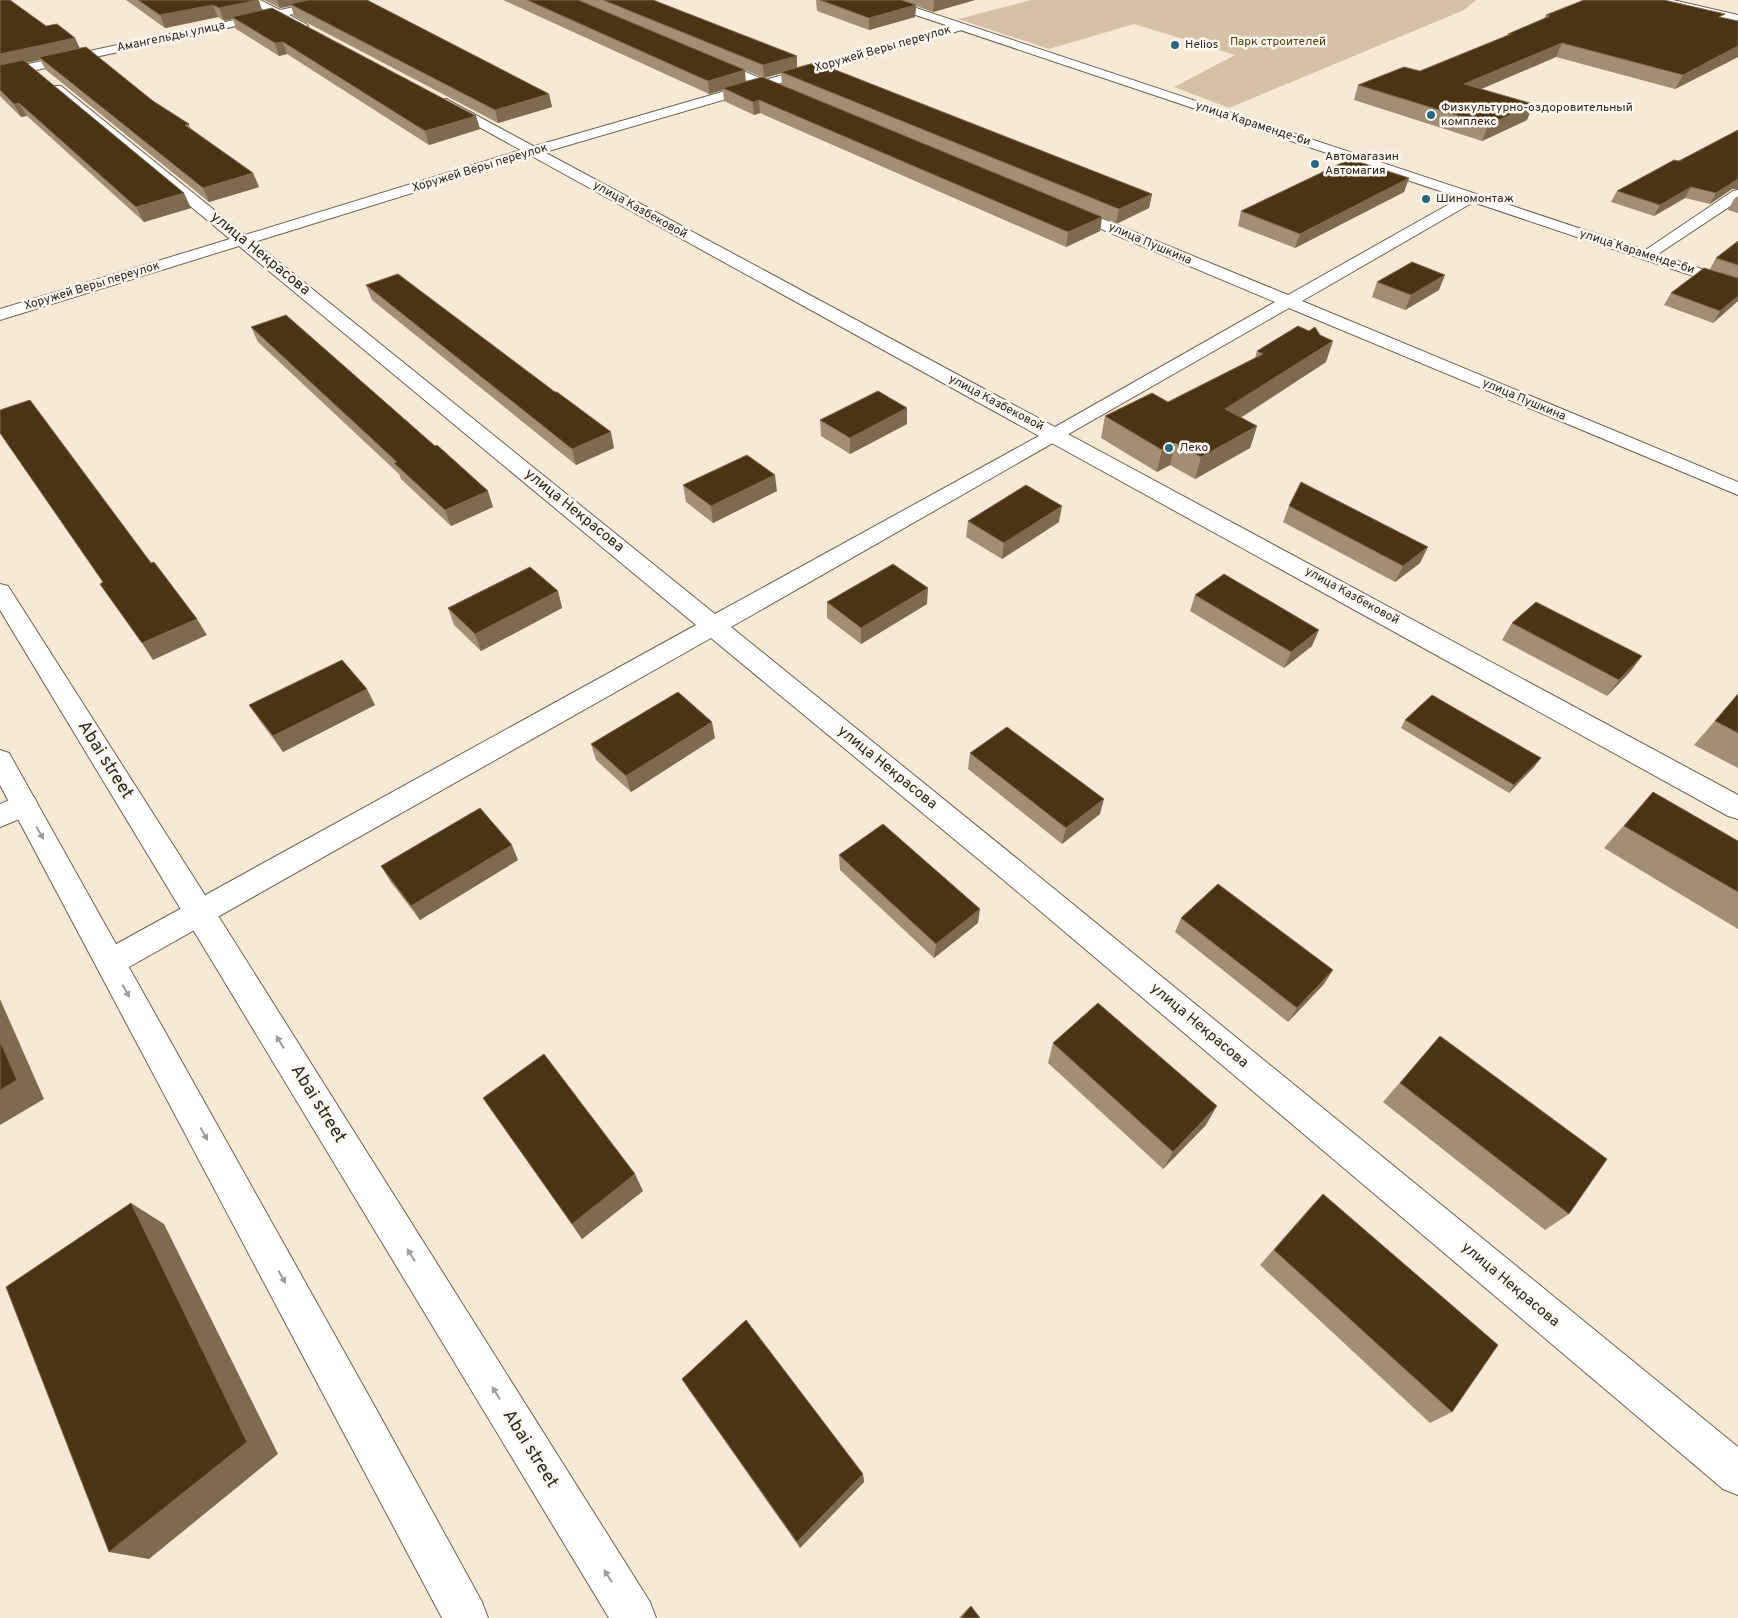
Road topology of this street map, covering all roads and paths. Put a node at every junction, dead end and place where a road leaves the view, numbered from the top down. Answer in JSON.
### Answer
{"nodes":[{"id":1,"x":252,"y":0,"type":"edge"},
{"id":2,"x":343,"y":0,"type":"edge"},
{"id":3,"x":881,"y":0,"type":"edge"},
{"id":4,"x":1656,"y":3,"type":"edge"},
{"id":5,"x":279,"y":14,"type":"junction"},
{"id":6,"x":1738,"y":18,"type":"edge"},
{"id":7,"x":1738,"y":26,"type":"edge"},
{"id":8,"x":961,"y":27,"type":"junction"},
{"id":9,"x":320,"y":36,"type":"edge"},
{"id":10,"x":698,"y":57,"type":"edge"},
{"id":11,"x":31,"y":67,"type":"junction"},
{"id":12,"x":0,"y":74,"type":"edge"},
{"id":13,"x":762,"y":83,"type":"junction"},
{"id":14,"x":430,"y":95,"type":"edge"},
{"id":15,"x":799,"y":98,"type":"edge"},
{"id":16,"x":532,"y":151,"type":"junction"},
{"id":17,"x":1738,"y":194,"type":"edge"},
{"id":18,"x":1472,"y":197,"type":"junction"},
{"id":19,"x":1053,"y":204,"type":"edge"},
{"id":20,"x":243,"y":240,"type":"junction"},
{"id":21,"x":1646,"y":255,"type":"junction"},
{"id":22,"x":1738,"y":286,"type":"edge"},
{"id":23,"x":1289,"y":302,"type":"junction"},
{"id":24,"x":0,"y":315,"type":"edge"},
{"id":25,"x":1055,"y":435,"type":"junction"},
{"id":26,"x":1738,"y":489,"type":"edge"},
{"id":27,"x":0,"y":592,"type":"edge"},
{"id":28,"x":714,"y":626,"type":"junction"},
{"id":29,"x":0,"y":760,"type":"edge"},
{"id":30,"x":1738,"y":808,"type":"edge"},
{"id":31,"x":12,"y":810,"type":"edge"},
{"id":32,"x":200,"y":912,"type":"junction"},
{"id":33,"x":111,"y":962,"type":"junction"},
{"id":34,"x":1738,"y":1474,"type":"edge"},
{"id":35,"x":466,"y":1618,"type":"edge"},
{"id":36,"x":634,"y":1618,"type":"edge"}],
"edges":[{"from":1,"to":5,"type":"street"},
{"from":2,"to":5,"type":"street","name":"Амангельды улица"},
{"from":3,"to":8,"type":"street","name":"улица Караменде-би"},
{"from":4,"to":6,"type":"street"},
{"from":4,"to":7,"type":"street"},
{"from":5,"to":9,"type":"street"},
{"from":5,"to":11,"type":"street","name":"Амангельды улица"},
{"from":8,"to":13,"type":"street","name":"Хоружей Веры переулок"},
{"from":8,"to":18,"type":"street","name":"улица Караменде-би"},
{"from":10,"to":13,"type":"street"},
{"from":11,"to":12,"type":"street","name":"Амангельды улица"},
{"from":11,"to":20,"type":"street","name":"улица Некрасова"},
{"from":13,"to":15,"type":"street"},
{"from":13,"to":16,"type":"street","name":"Хоружей Веры переулок"},
{"from":14,"to":16,"type":"street","name":"улица Казбековой"},
{"from":16,"to":20,"type":"street","name":"Хоружей Веры переулок"},
{"from":16,"to":25,"type":"street","name":"улица Казбековой"},
{"from":17,"to":21,"type":"street"},
{"from":18,"to":21,"type":"street","name":"улица Караменде-би"},
{"from":18,"to":23,"type":"street"},
{"from":19,"to":23,"type":"street","name":"улица Пушкина"},
{"from":20,"to":24,"type":"street","name":"Хоружей Веры переулок"},
{"from":20,"to":28,"type":"street","name":"улица Некрасова"},
{"from":21,"to":22,"type":"street","name":"улица Караменде-би"},
{"from":23,"to":25,"type":"street"},
{"from":23,"to":26,"type":"street","name":"улица Пушкина"},
{"from":25,"to":28,"type":"street"},
{"from":25,"to":30,"type":"street","name":"улица Казбековой"},
{"from":27,"to":32,"type":"street","name":"Abai street"},
{"from":28,"to":32,"type":"street"},
{"from":28,"to":34,"type":"street","name":"улица Некрасова"},
{"from":29,"to":31,"type":"street"},
{"from":31,"to":33,"type":"street","one_way":true},
{"from":32,"to":33,"type":"street"},
{"from":36,"to":32,"type":"street","name":"Abai street","one_way":true},
{"from":33,"to":35,"type":"street","one_way":true}]}
